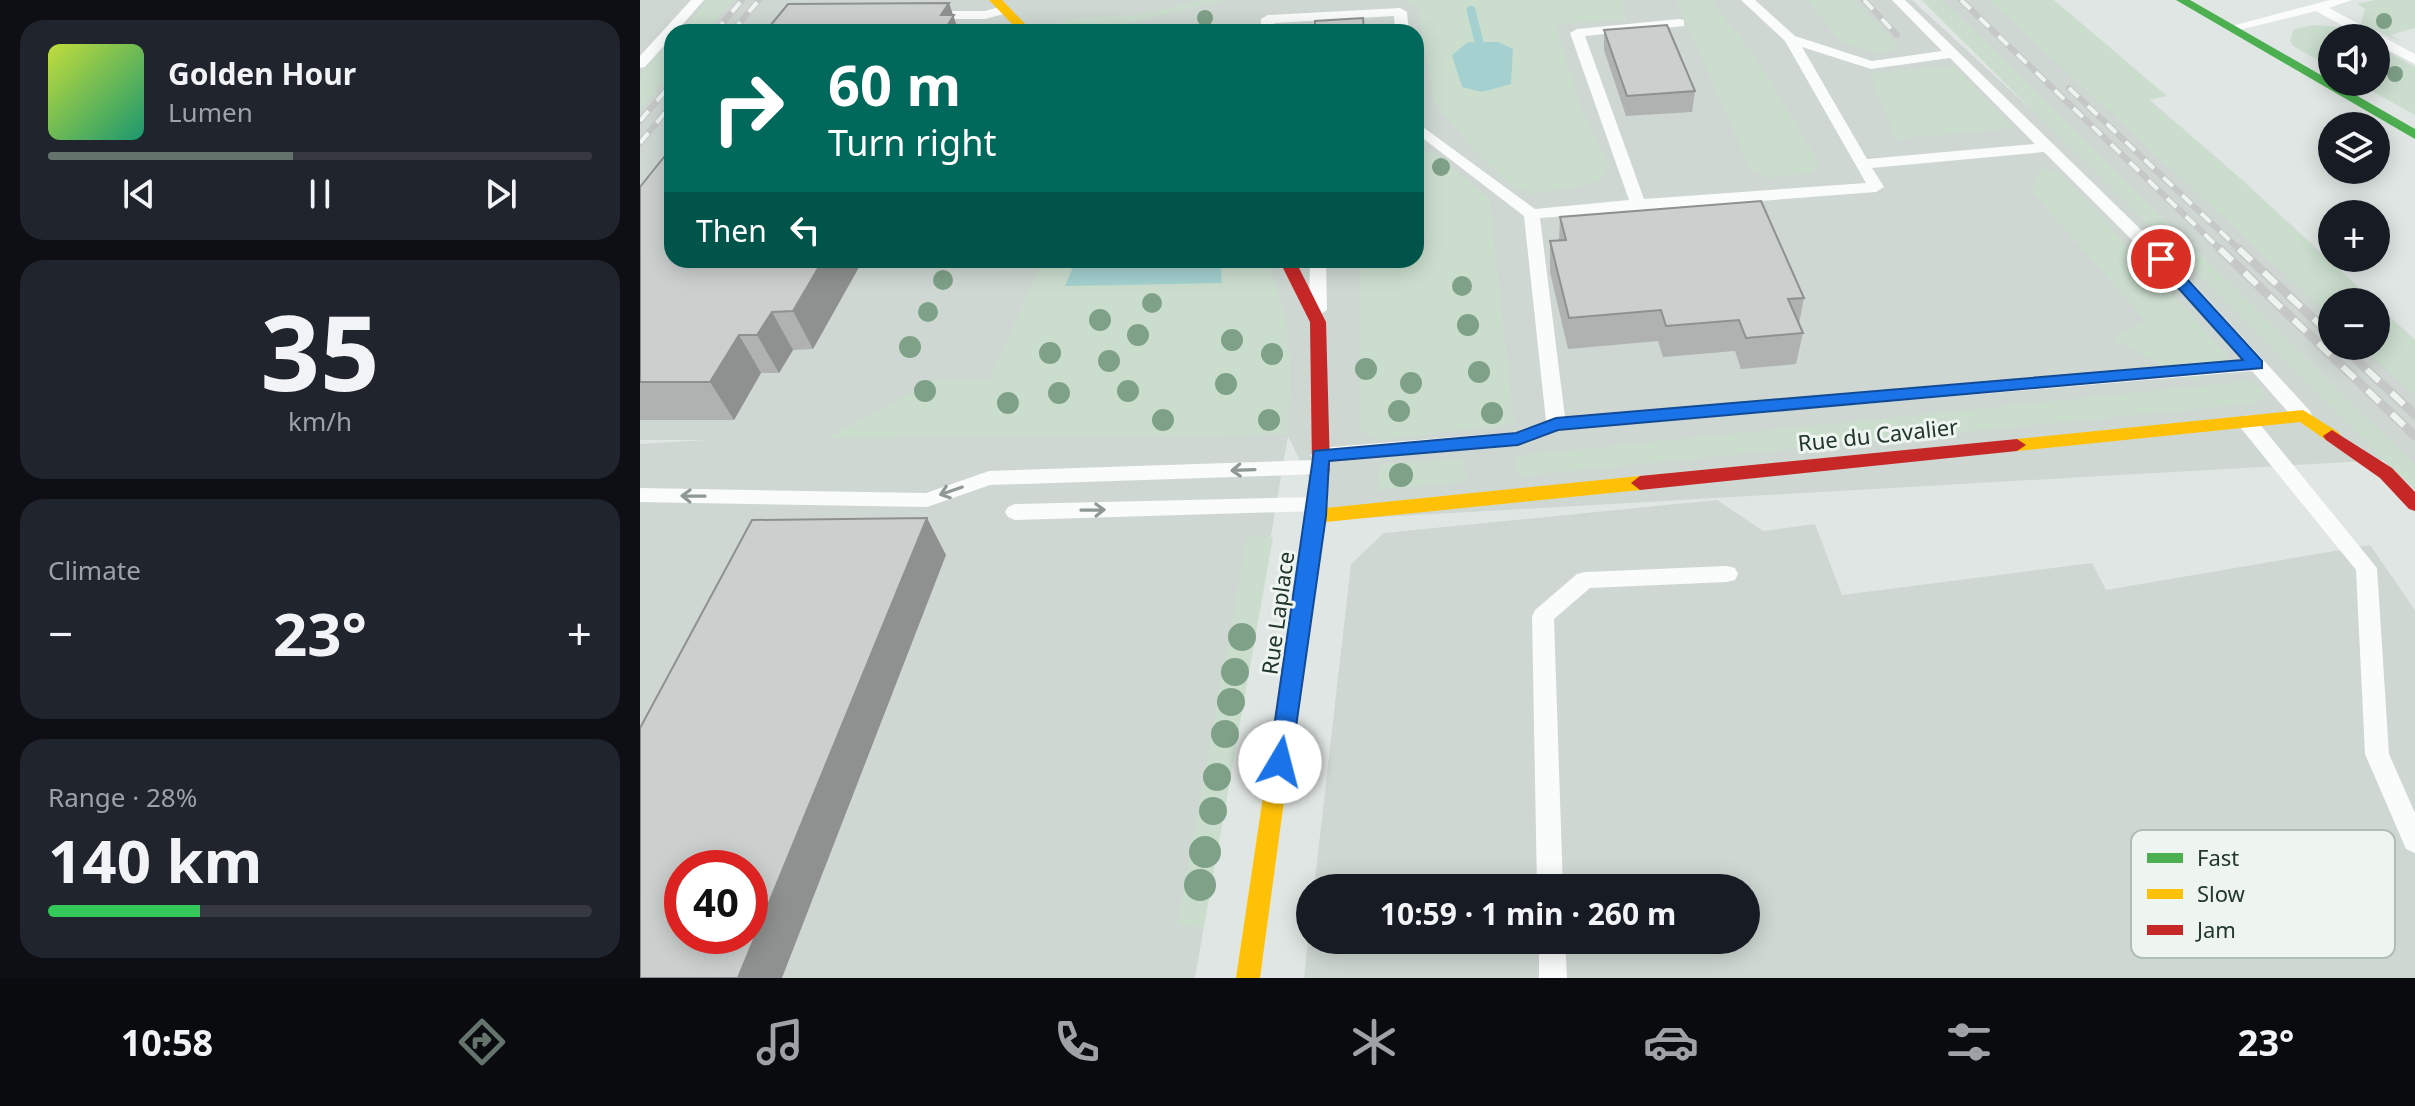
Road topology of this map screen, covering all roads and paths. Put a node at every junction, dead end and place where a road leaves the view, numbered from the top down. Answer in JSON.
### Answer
{"nodes":[{"id":1,"x":698,"y":0,"type":"edge"},
{"id":2,"x":1747,"y":0,"type":"edge"},
{"id":3,"x":1898,"y":0,"type":"edge"},
{"id":4,"x":2182,"y":0,"type":"edge"},
{"id":5,"x":2346,"y":0,"type":"edge"},
{"id":6,"x":999,"y":5,"type":"edge"},
{"id":7,"x":2318,"y":7,"type":"junction"},
{"id":8,"x":917,"y":15,"type":"edge"},
{"id":9,"x":1679,"y":23,"type":"dead end"},
{"id":10,"x":676,"y":24,"type":"edge"},
{"id":11,"x":1019,"y":24,"type":"edge"},
{"id":12,"x":1268,"y":24,"type":"edge"},
{"id":13,"x":1401,"y":24,"type":"edge"},
{"id":14,"x":2350,"y":24,"type":"edge"},
{"id":15,"x":2231,"y":28,"type":"junction"},
{"id":16,"x":664,"y":38,"type":"edge"},
{"id":17,"x":1790,"y":39,"type":"junction"},
{"id":18,"x":2390,"y":45,"type":"edge"},
{"id":19,"x":1952,"y":54,"type":"junction"},
{"id":20,"x":2411,"y":55,"type":"edge"},
{"id":21,"x":640,"y":64,"type":"edge"},
{"id":22,"x":1424,"y":132,"type":"edge"},
{"id":23,"x":2415,"y":135,"type":"edge"},
{"id":24,"x":2047,"y":147,"type":"junction"},
{"id":25,"x":1863,"y":164,"type":"junction"},
{"id":26,"x":1638,"y":204,"type":"junction"},
{"id":27,"x":1532,"y":214,"type":"junction"},
{"id":28,"x":1291,"y":268,"type":"edge"},
{"id":29,"x":1318,"y":268,"type":"edge"},
{"id":30,"x":1318,"y":322,"type":"junction"},
{"id":31,"x":2256,"y":365,"type":"junction"},
{"id":32,"x":2303,"y":416,"type":"junction"},
{"id":33,"x":2247,"y":422,"type":"junction"},
{"id":34,"x":1556,"y":424,"type":"junction"},
{"id":35,"x":1320,"y":461,"type":"junction"},
{"id":36,"x":640,"y":495,"type":"edge"},
{"id":37,"x":2415,"y":504,"type":"edge"},
{"id":38,"x":1317,"y":510,"type":"junction"},
{"id":39,"x":1015,"y":512,"type":"dead end"},
{"id":40,"x":1727,"y":574,"type":"dead end"},
{"id":41,"x":2415,"y":841,"type":"edge"},
{"id":42,"x":1550,"y":874,"type":"edge"},
{"id":43,"x":1552,"y":954,"type":"edge"},
{"id":44,"x":1248,"y":978,"type":"edge"},
{"id":45,"x":1553,"y":978,"type":"edge"}],
"edges":[{"from":1,"to":10,"type":"lane"},
{"from":2,"to":17,"type":"lane"},
{"from":3,"to":19,"type":"lane"},
{"from":4,"to":15,"type":"street"},
{"from":5,"to":7,"type":"lane"},
{"from":6,"to":8,"type":"lane"},
{"from":6,"to":11,"type":"street"},
{"from":7,"to":14,"type":"lane"},
{"from":7,"to":15,"type":"lane"},
{"from":9,"to":26,"type":"lane"},
{"from":12,"to":13,"type":"lane"},
{"from":15,"to":23,"type":"street"},
{"from":16,"to":21,"type":"lane"},
{"from":17,"to":19,"type":"lane"},
{"from":17,"to":25,"type":"lane"},
{"from":18,"to":20,"type":"lane"},
{"from":19,"to":24,"type":"lane"},
{"from":22,"to":27,"type":"lane"},
{"from":24,"to":25,"type":"lane"},
{"from":24,"to":31,"type":"lane"},
{"from":25,"to":26,"type":"lane"},
{"from":26,"to":27,"type":"lane"},
{"from":27,"to":34,"type":"lane"},
{"from":28,"to":30,"type":"street","name":"Rue Laplace"},
{"from":29,"to":30,"type":"lane"},
{"from":30,"to":35,"type":"street","name":"Rue Laplace"},
{"from":31,"to":32,"type":"lane"},
{"from":31,"to":34,"type":"lane"},
{"from":32,"to":33,"type":"street","name":"Rue du Cavalier"},
{"from":32,"to":37,"type":"street"},
{"from":33,"to":38,"type":"street","name":"Rue du Cavalier"},
{"from":33,"to":41,"type":"lane"},
{"from":34,"to":35,"type":"lane"},
{"from":35,"to":36,"type":"lane","one_way":true},
{"from":35,"to":38,"type":"street","name":"Rue Laplace"},
{"from":39,"to":38,"type":"lane","one_way":true},
{"from":38,"to":44,"type":"street","name":"Rue Laplace"},
{"from":40,"to":42,"type":"lane"},
{"from":43,"to":45,"type":"lane"}]}
